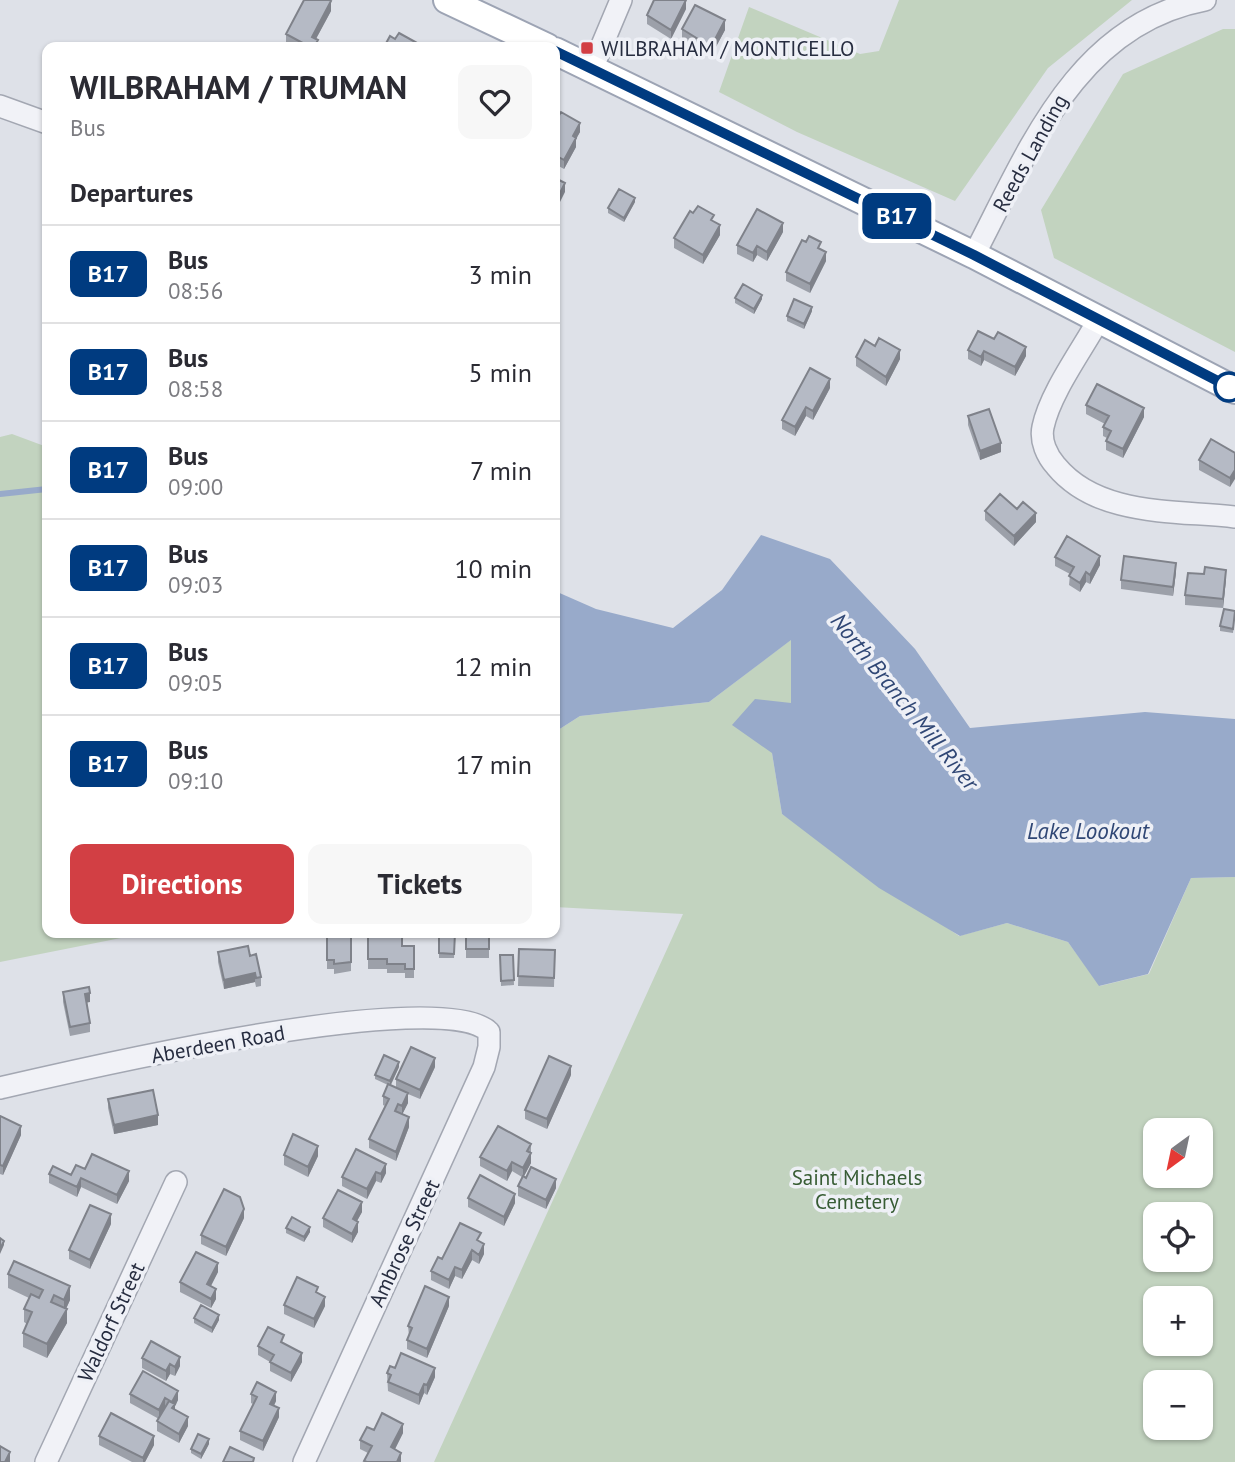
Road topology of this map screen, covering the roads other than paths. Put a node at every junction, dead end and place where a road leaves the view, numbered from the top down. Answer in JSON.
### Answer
{"nodes":[{"id":1,"x":447,"y":0,"type":"edge"},
{"id":2,"x":621,"y":0,"type":"edge"},
{"id":3,"x":1205,"y":0,"type":"edge"},
{"id":4,"x":536,"y":42,"type":"edge"},
{"id":5,"x":560,"y":53,"type":"edge"},
{"id":6,"x":592,"y":69,"type":"junction"},
{"id":7,"x":0,"y":106,"type":"edge"},
{"id":8,"x":42,"y":121,"type":"edge"},
{"id":9,"x":974,"y":255,"type":"junction"},
{"id":10,"x":1099,"y":318,"type":"junction"},
{"id":11,"x":1235,"y":390,"type":"edge"},
{"id":12,"x":1235,"y":517,"type":"edge"},
{"id":13,"x":479,"y":1025,"type":"joint"},
{"id":14,"x":0,"y":1087,"type":"edge"},
{"id":15,"x":176,"y":1182,"type":"dead end"},
{"id":16,"x":47,"y":1462,"type":"edge"},
{"id":17,"x":304,"y":1462,"type":"edge"}],
"edges":[{"from":1,"to":4,"type":"main road"},
{"from":2,"to":6,"type":"street"},
{"from":3,"to":9,"type":"street","name":"Reeds Landing"},
{"from":5,"to":6,"type":"main road"},
{"from":6,"to":9,"type":"main road"},
{"from":7,"to":8,"type":"street"},
{"from":9,"to":10,"type":"main road"},
{"from":10,"to":11,"type":"main road"},
{"from":10,"to":12,"type":"street"},
{"from":13,"to":14,"type":"street","name":"Aberdeen Road"},
{"from":13,"to":17,"type":"street","name":"Ambrose Street"},
{"from":15,"to":16,"type":"street","name":"Waldorf Street"}]}
